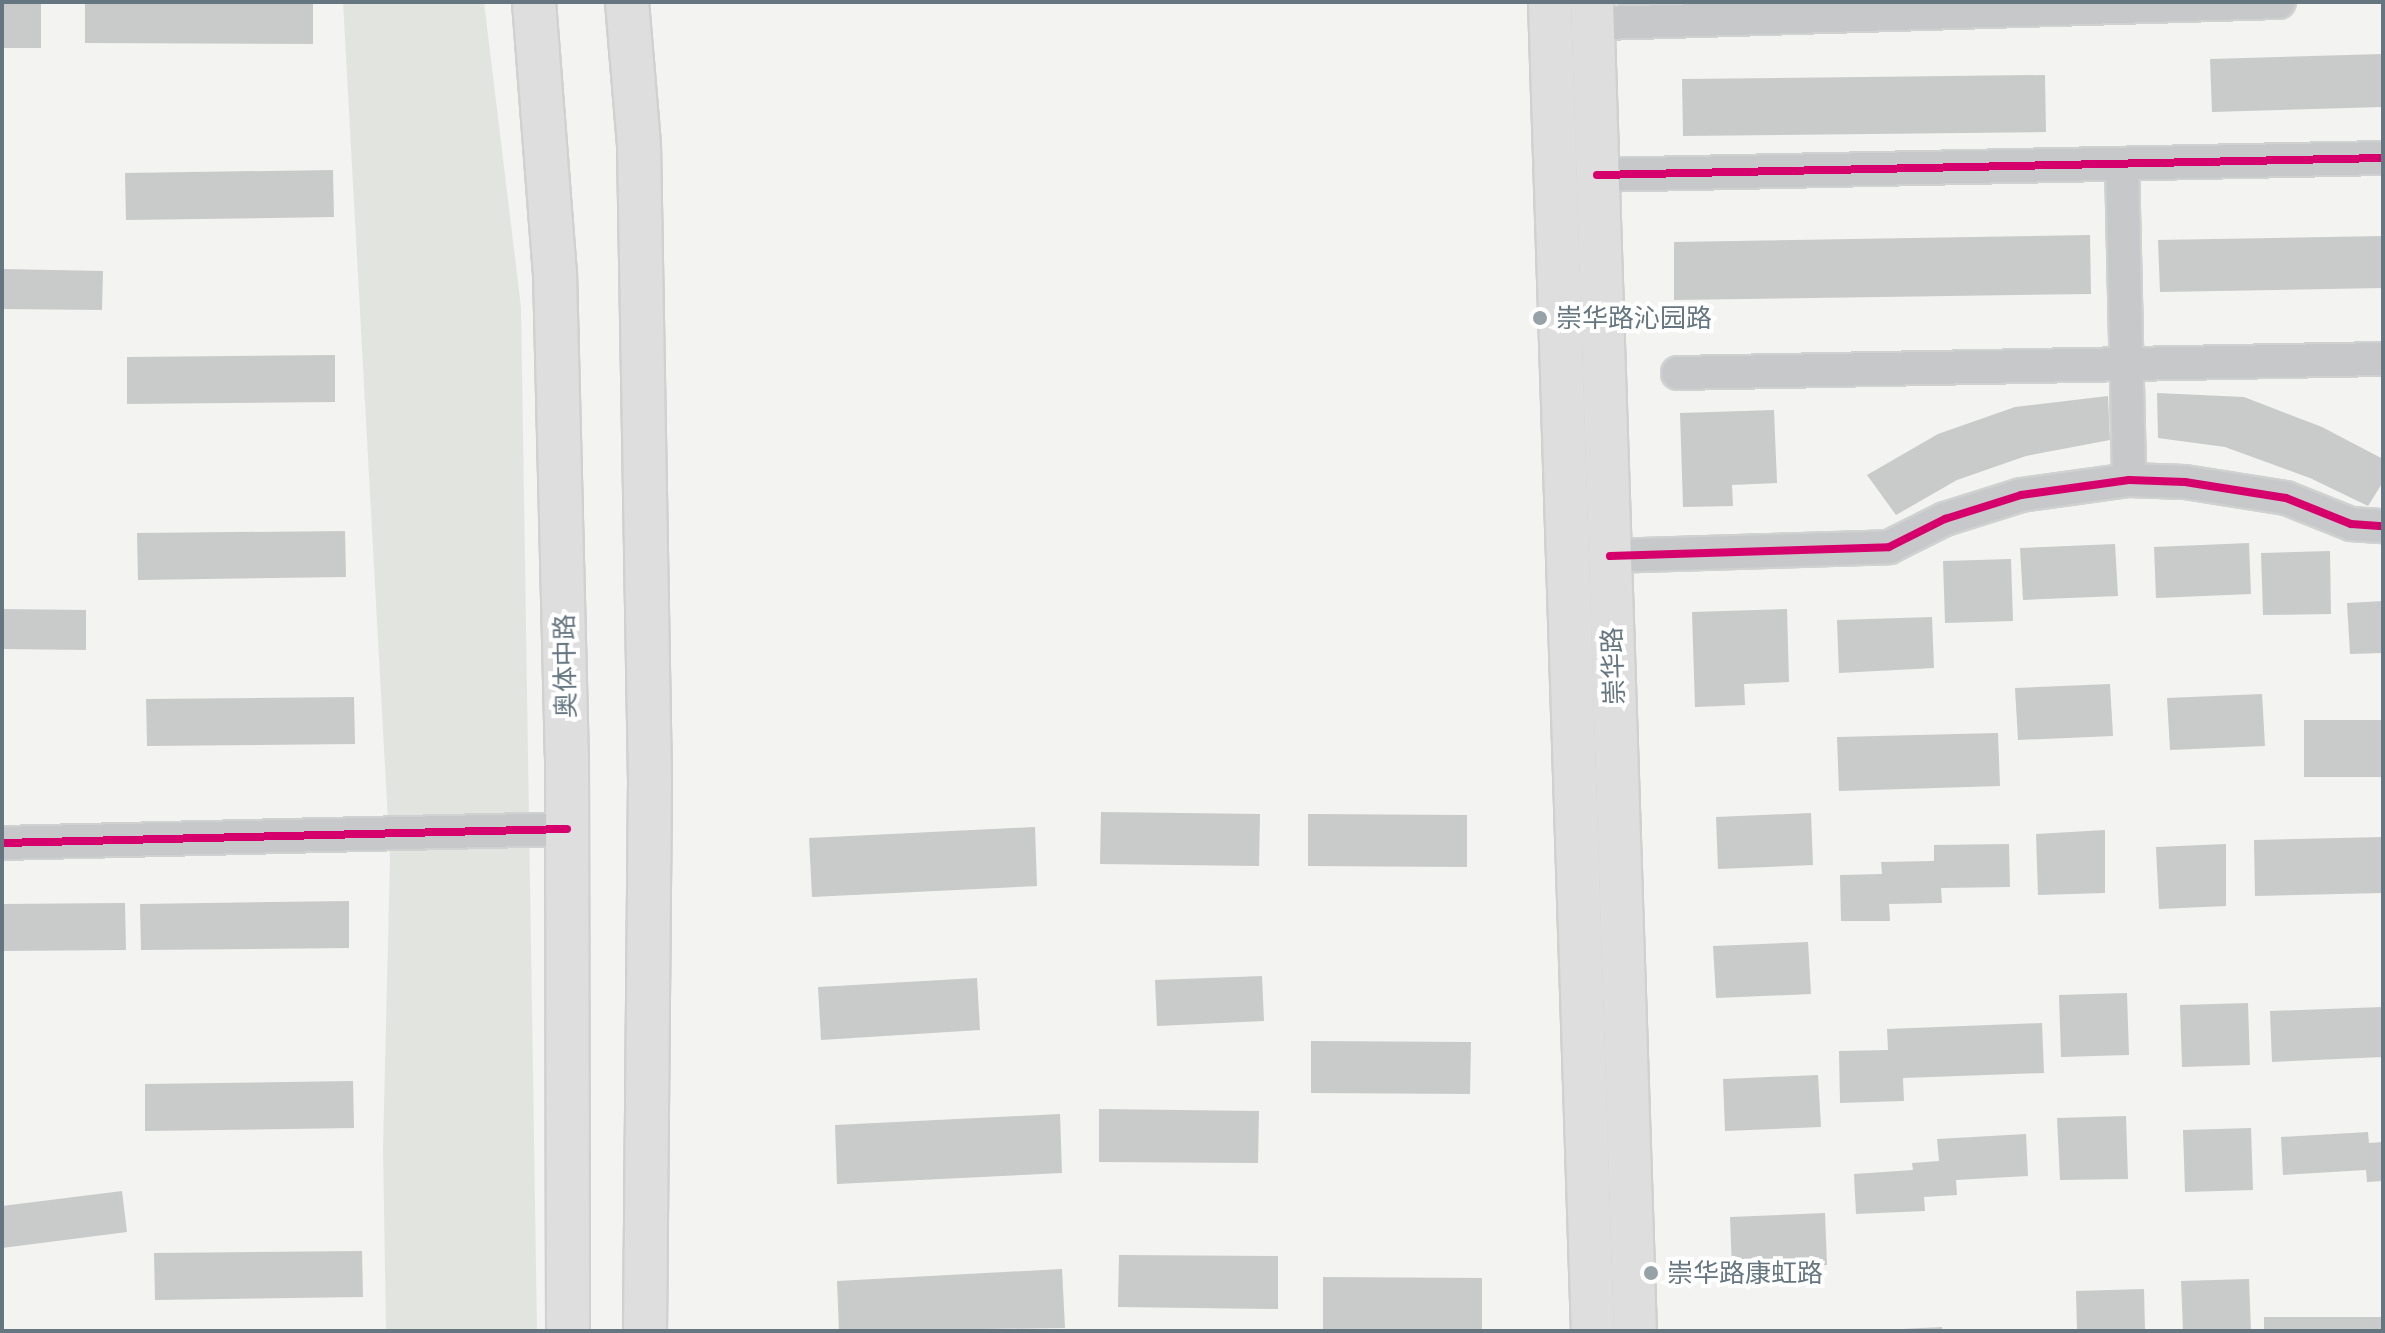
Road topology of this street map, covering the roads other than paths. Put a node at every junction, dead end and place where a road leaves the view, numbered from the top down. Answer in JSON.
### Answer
{"nodes":[{"id":1,"x":534,"y":2,"type":"edge"},
{"id":2,"x":627,"y":2,"type":"edge"},
{"id":3,"x":2279,"y":2,"type":"edge"},
{"id":4,"x":1551,"y":13,"type":"edge"},
{"id":5,"x":1592,"y":13,"type":"edge"},
{"id":6,"x":2383,"y":158,"type":"edge"},
{"id":7,"x":2122,"y":164,"type":"junction"},
{"id":8,"x":1597,"y":175,"type":"junction"},
{"id":9,"x":2383,"y":359,"type":"edge"},
{"id":10,"x":2126,"y":364,"type":"junction"},
{"id":11,"x":1678,"y":373,"type":"dead end"},
{"id":12,"x":2129,"y":480,"type":"junction"},
{"id":13,"x":2383,"y":526,"type":"edge"},
{"id":14,"x":1610,"y":556,"type":"junction"},
{"id":15,"x":567,"y":829,"type":"junction"},
{"id":16,"x":2,"y":843,"type":"edge"},
{"id":17,"x":568,"y":1331,"type":"edge"},
{"id":18,"x":645,"y":1331,"type":"edge"},
{"id":19,"x":1593,"y":1331,"type":"edge"},
{"id":20,"x":1635,"y":1331,"type":"edge"}],
"edges":[{"from":1,"to":15,"type":"main road","name":"奥体中路"},
{"from":2,"to":18,"type":"main road"},
{"from":3,"to":5,"type":"street"},
{"from":4,"to":5,"type":"street"},
{"from":4,"to":19,"type":"main road","name":"崇华路"},
{"from":5,"to":8,"type":"main road","name":"崇华路"},
{"from":6,"to":7,"type":"street"},
{"from":7,"to":8,"type":"street"},
{"from":7,"to":10,"type":"street"},
{"from":8,"to":14,"type":"main road","name":"崇华路"},
{"from":9,"to":10,"type":"street"},
{"from":10,"to":11,"type":"street"},
{"from":10,"to":12,"type":"street"},
{"from":12,"to":13,"type":"street"},
{"from":12,"to":14,"type":"street"},
{"from":14,"to":20,"type":"main road","name":"崇华路"},
{"from":15,"to":16,"type":"street"},
{"from":15,"to":17,"type":"main road","name":"奥体中路"}]}
